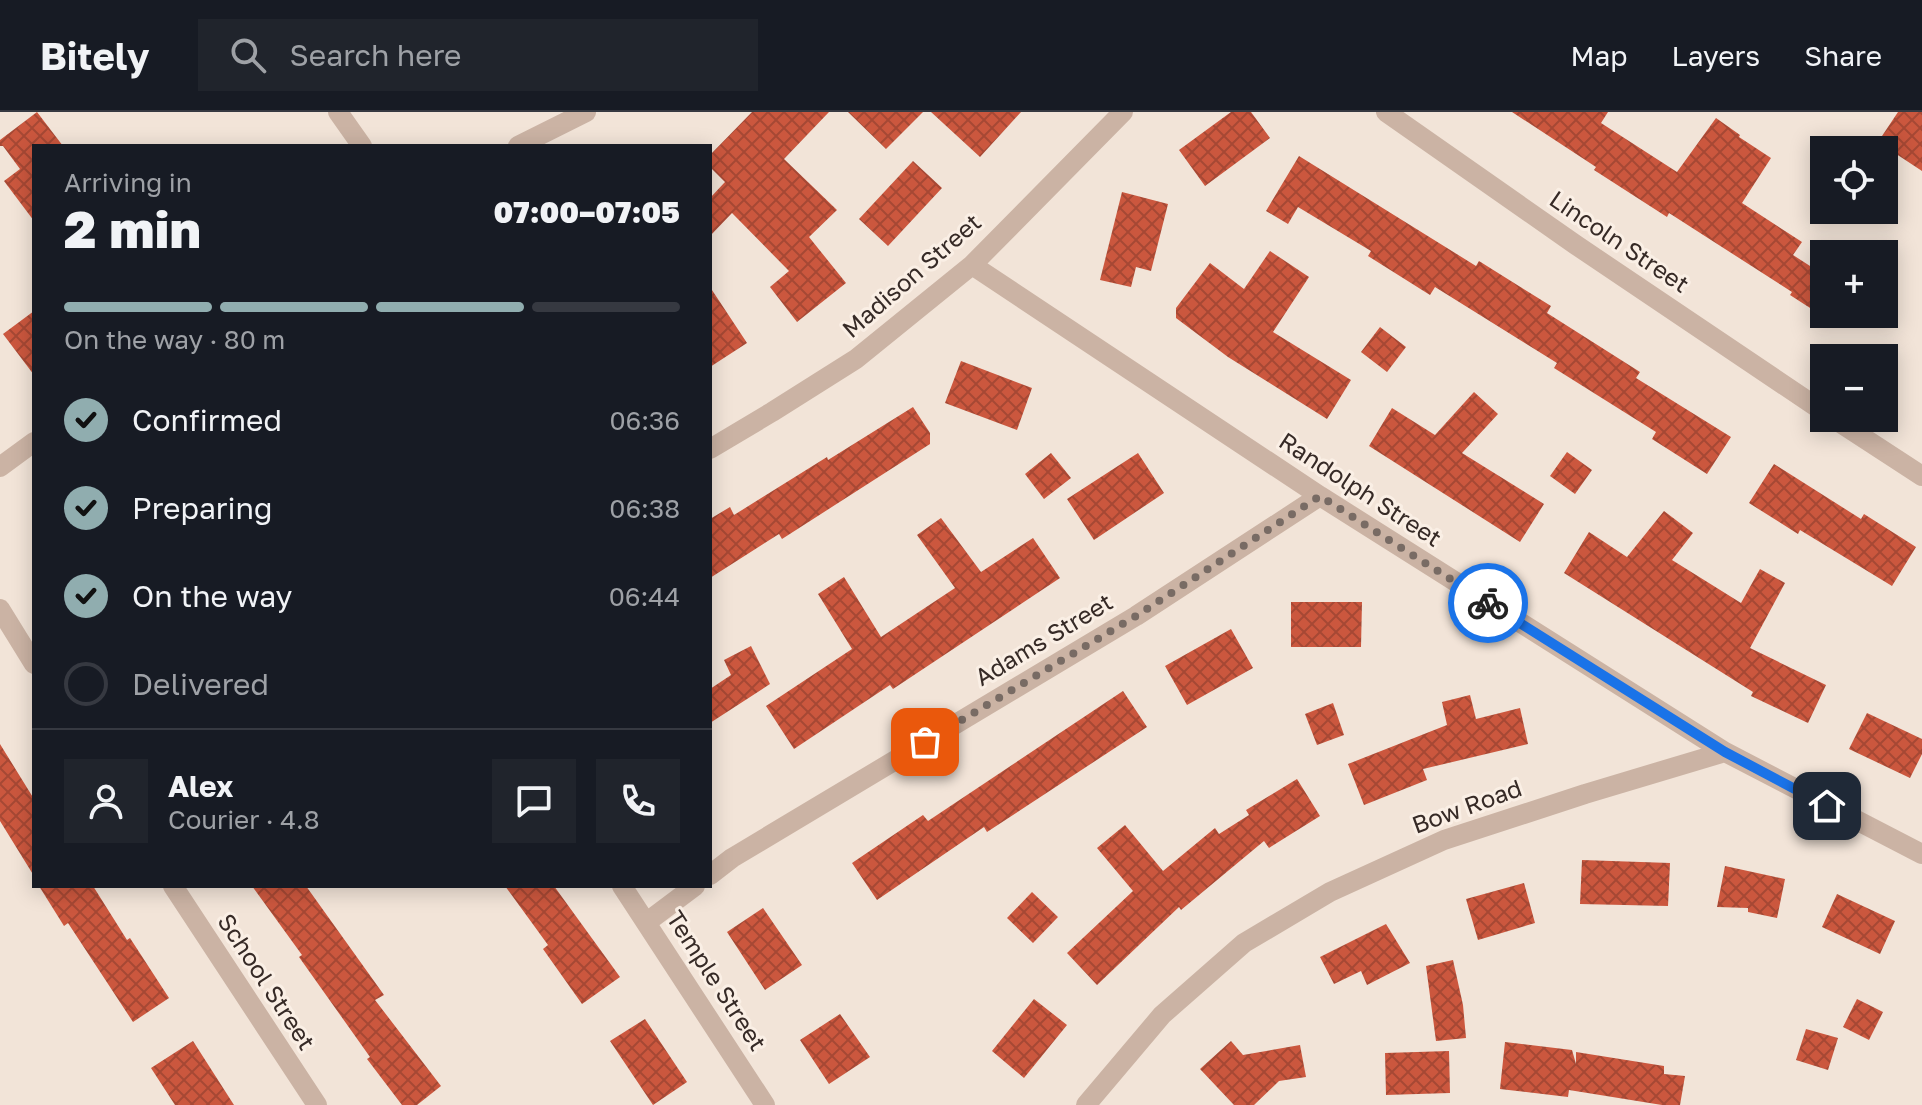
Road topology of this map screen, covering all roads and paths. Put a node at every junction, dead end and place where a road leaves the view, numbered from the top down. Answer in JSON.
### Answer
{"nodes":[{"id":1,"x":338,"y":112,"type":"edge"},
{"id":2,"x":586,"y":112,"type":"edge"},
{"id":3,"x":1123,"y":112,"type":"edge"},
{"id":4,"x":1386,"y":112,"type":"edge"},
{"id":5,"x":361,"y":144,"type":"edge"},
{"id":6,"x":522,"y":144,"type":"edge"},
{"id":7,"x":972,"y":265,"type":"junction"},
{"id":8,"x":1810,"y":403,"type":"edge"},
{"id":9,"x":1854,"y":432,"type":"edge"},
{"id":10,"x":32,"y":443,"type":"edge"},
{"id":11,"x":712,"y":448,"type":"edge"},
{"id":12,"x":0,"y":467,"type":"edge"},
{"id":13,"x":1922,"y":476,"type":"edge"},
{"id":14,"x":1320,"y":496,"type":"junction"},
{"id":15,"x":0,"y":609,"type":"edge"},
{"id":16,"x":32,"y":661,"type":"edge"},
{"id":17,"x":1725,"y":752,"type":"junction"},
{"id":18,"x":1922,"y":854,"type":"edge"},
{"id":19,"x":712,"y":873,"type":"edge"},
{"id":20,"x":174,"y":888,"type":"edge"},
{"id":21,"x":623,"y":888,"type":"edge"},
{"id":22,"x":692,"y":888,"type":"edge"},
{"id":23,"x":647,"y":922,"type":"junction"},
{"id":24,"x":317,"y":1105,"type":"edge"},
{"id":25,"x":765,"y":1105,"type":"edge"},
{"id":26,"x":1086,"y":1105,"type":"edge"}],
"edges":[{"from":1,"to":5,"type":"street"},
{"from":2,"to":6,"type":"street"},
{"from":3,"to":7,"type":"street","name":"Madison Street"},
{"from":4,"to":8,"type":"street","name":"Lincoln Street"},
{"from":7,"to":11,"type":"street","name":"Madison Street"},
{"from":7,"to":14,"type":"street","name":"Randolph Street"},
{"from":9,"to":13,"type":"street"},
{"from":10,"to":12,"type":"street"},
{"from":14,"to":17,"type":"street","name":"Randolph Street"},
{"from":14,"to":19,"type":"street","name":"Adams Street"},
{"from":15,"to":16,"type":"street"},
{"from":17,"to":18,"type":"street"},
{"from":17,"to":26,"type":"street","name":"Bow Road"},
{"from":20,"to":24,"type":"street","name":"School Street"},
{"from":21,"to":23,"type":"street","name":"Temple Street"},
{"from":22,"to":23,"type":"street"},
{"from":23,"to":25,"type":"street","name":"Temple Street"}]}
